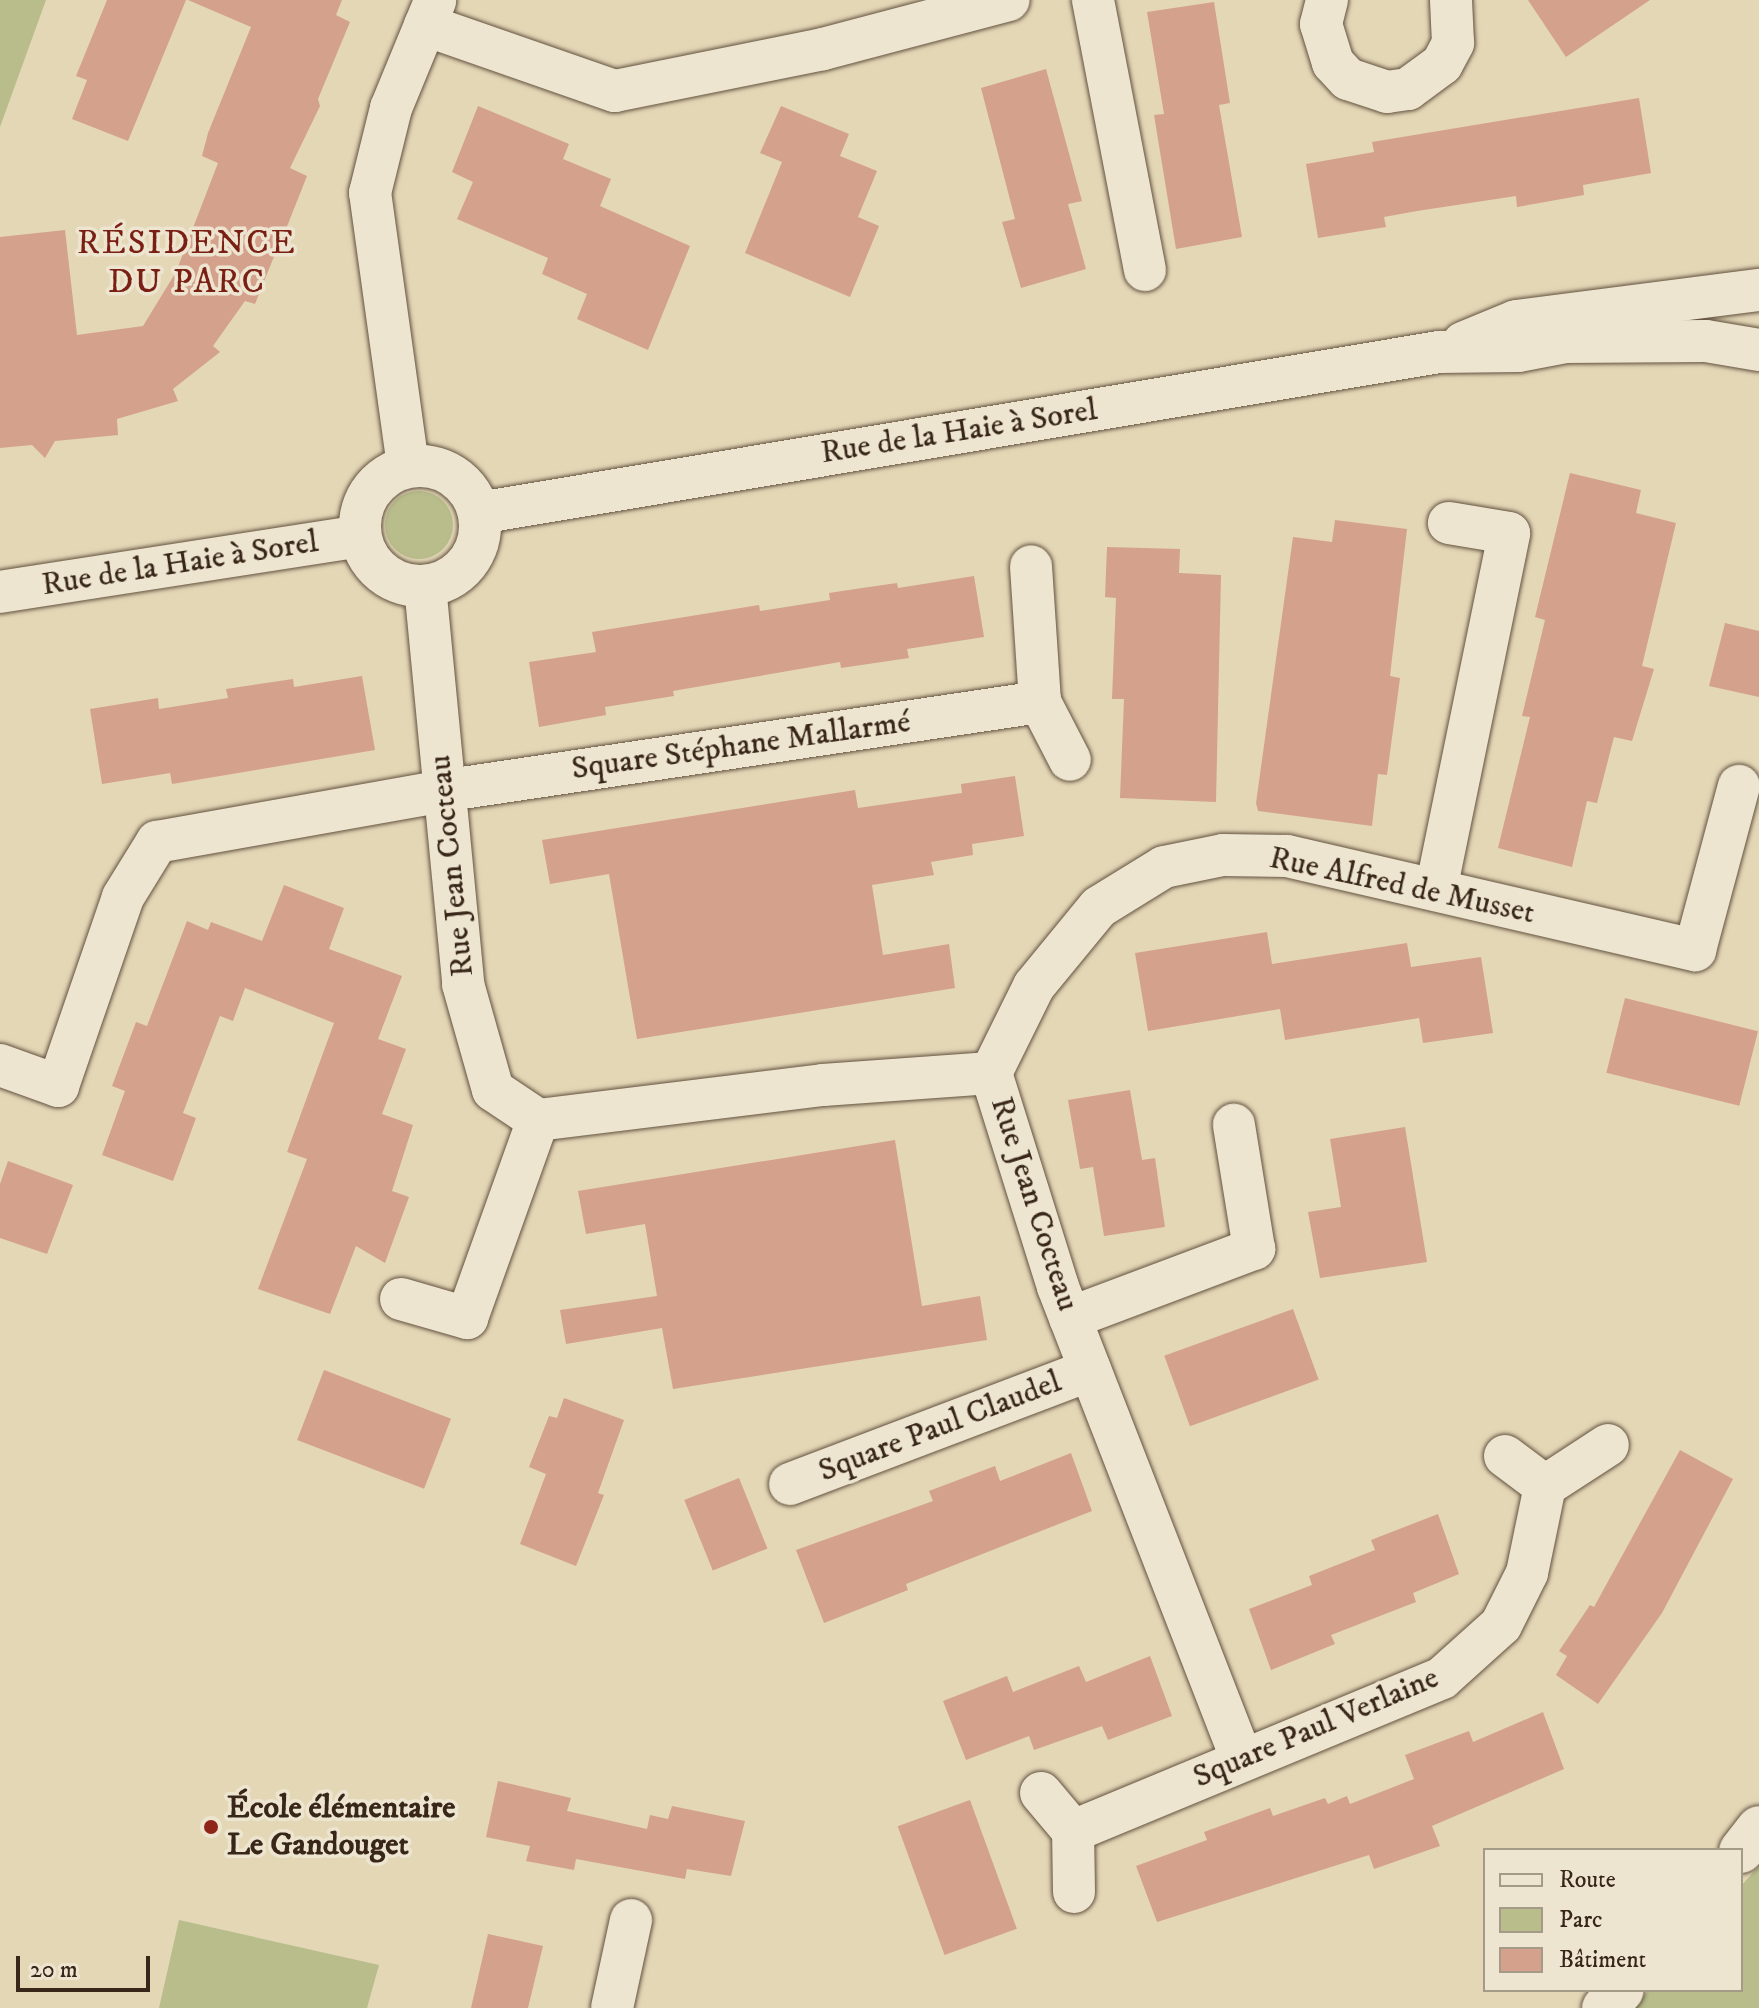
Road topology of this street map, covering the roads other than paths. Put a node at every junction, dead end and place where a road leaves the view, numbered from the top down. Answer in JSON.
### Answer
{"nodes":[{"id":1,"x":1009,"y":0,"type":"edge"},
{"id":2,"x":1093,"y":0,"type":"edge"},
{"id":3,"x":1327,"y":0,"type":"edge"},
{"id":4,"x":1451,"y":0,"type":"edge"},
{"id":5,"x":430,"y":12,"type":"edge"},
{"id":6,"x":1145,"y":270,"type":"dead end"},
{"id":7,"x":1759,"y":290,"type":"edge"},
{"id":8,"x":1759,"y":350,"type":"edge"},
{"id":9,"x":1439,"y":352,"type":"junction"},
{"id":10,"x":408,"y":466,"type":"junction"},
{"id":11,"x":479,"y":513,"type":"junction"},
{"id":12,"x":1449,"y":523,"type":"dead end"},
{"id":13,"x":360,"y":536,"type":"junction"},
{"id":14,"x":1031,"y":566,"type":"dead end"},
{"id":15,"x":425,"y":586,"type":"junction"},
{"id":16,"x":0,"y":592,"type":"edge"},
{"id":17,"x":1040,"y":702,"type":"junction"},
{"id":18,"x":1070,"y":760,"type":"dead end"},
{"id":19,"x":1739,"y":786,"type":"dead end"},
{"id":20,"x":442,"y":791,"type":"junction"},
{"id":21,"x":1436,"y":890,"type":"junction"},
{"id":22,"x":0,"y":1065,"type":"edge"},
{"id":23,"x":991,"y":1073,"type":"junction"},
{"id":24,"x":538,"y":1120,"type":"junction"},
{"id":25,"x":1234,"y":1125,"type":"dead end"},
{"id":26,"x":401,"y":1299,"type":"dead end"},
{"id":27,"x":1070,"y":1318,"type":"junction"},
{"id":28,"x":1090,"y":1370,"type":"junction"},
{"id":29,"x":1608,"y":1445,"type":"dead end"},
{"id":30,"x":1505,"y":1456,"type":"dead end"},
{"id":31,"x":790,"y":1484,"type":"dead end"},
{"id":32,"x":1545,"y":1486,"type":"junction"},
{"id":33,"x":1242,"y":1760,"type":"junction"},
{"id":34,"x":1041,"y":1793,"type":"dead end"},
{"id":35,"x":1759,"y":1828,"type":"edge"},
{"id":36,"x":1073,"y":1831,"type":"junction"},
{"id":37,"x":1743,"y":1848,"type":"edge"},
{"id":38,"x":1074,"y":1892,"type":"dead end"},
{"id":39,"x":631,"y":1920,"type":"dead end"},
{"id":40,"x":1620,"y":1992,"type":"edge"},
{"id":41,"x":612,"y":2008,"type":"edge"},
{"id":42,"x":1604,"y":2008,"type":"edge"}],
"edges":[{"from":1,"to":5,"type":"street"},
{"from":2,"to":6,"type":"street"},
{"from":3,"to":4,"type":"street"},
{"from":5,"to":10,"type":"street"},
{"from":7,"to":9,"type":"street","name":"Rue de la Haie à Sorel"},
{"from":8,"to":9,"type":"street","name":"Rue de la Haie à Sorel"},
{"from":9,"to":11,"type":"street","name":"Rue de la Haie à Sorel"},
{"from":10,"to":11,"type":"street"},
{"from":10,"to":13,"type":"street"},
{"from":11,"to":15,"type":"street"},
{"from":12,"to":21,"type":"street"},
{"from":13,"to":15,"type":"street"},
{"from":13,"to":16,"type":"street","name":"Rue de la Haie à Sorel"},
{"from":14,"to":17,"type":"street"},
{"from":15,"to":20,"type":"street","name":"Rue Jean Cocteau"},
{"from":17,"to":18,"type":"street"},
{"from":17,"to":20,"type":"street","name":"Square Stéphane Mallarmé"},
{"from":19,"to":21,"type":"street","name":"Rue Alfred de Musset"},
{"from":20,"to":22,"type":"street","name":"Square Stéphane Mallarmé"},
{"from":20,"to":24,"type":"street","name":"Rue Jean Cocteau"},
{"from":21,"to":23,"type":"street","name":"Rue Alfred de Musset"},
{"from":23,"to":24,"type":"street","name":"Rue Jean Cocteau"},
{"from":23,"to":27,"type":"street","name":"Rue Jean Cocteau"},
{"from":24,"to":26,"type":"street"},
{"from":25,"to":27,"type":"street"},
{"from":27,"to":28,"type":"street","name":"Rue Jean Cocteau"},
{"from":28,"to":31,"type":"street","name":"Square Paul Claudel"},
{"from":28,"to":33,"type":"street","name":"Rue Jean Cocteau"},
{"from":29,"to":32,"type":"street"},
{"from":30,"to":32,"type":"street"},
{"from":32,"to":33,"type":"street","name":"Square Paul Verlaine"},
{"from":33,"to":36,"type":"street","name":"Square Paul Verlaine"},
{"from":34,"to":36,"type":"street"},
{"from":35,"to":37,"type":"street"},
{"from":36,"to":38,"type":"street"},
{"from":39,"to":41,"type":"street"},
{"from":40,"to":42,"type":"street"}]}
